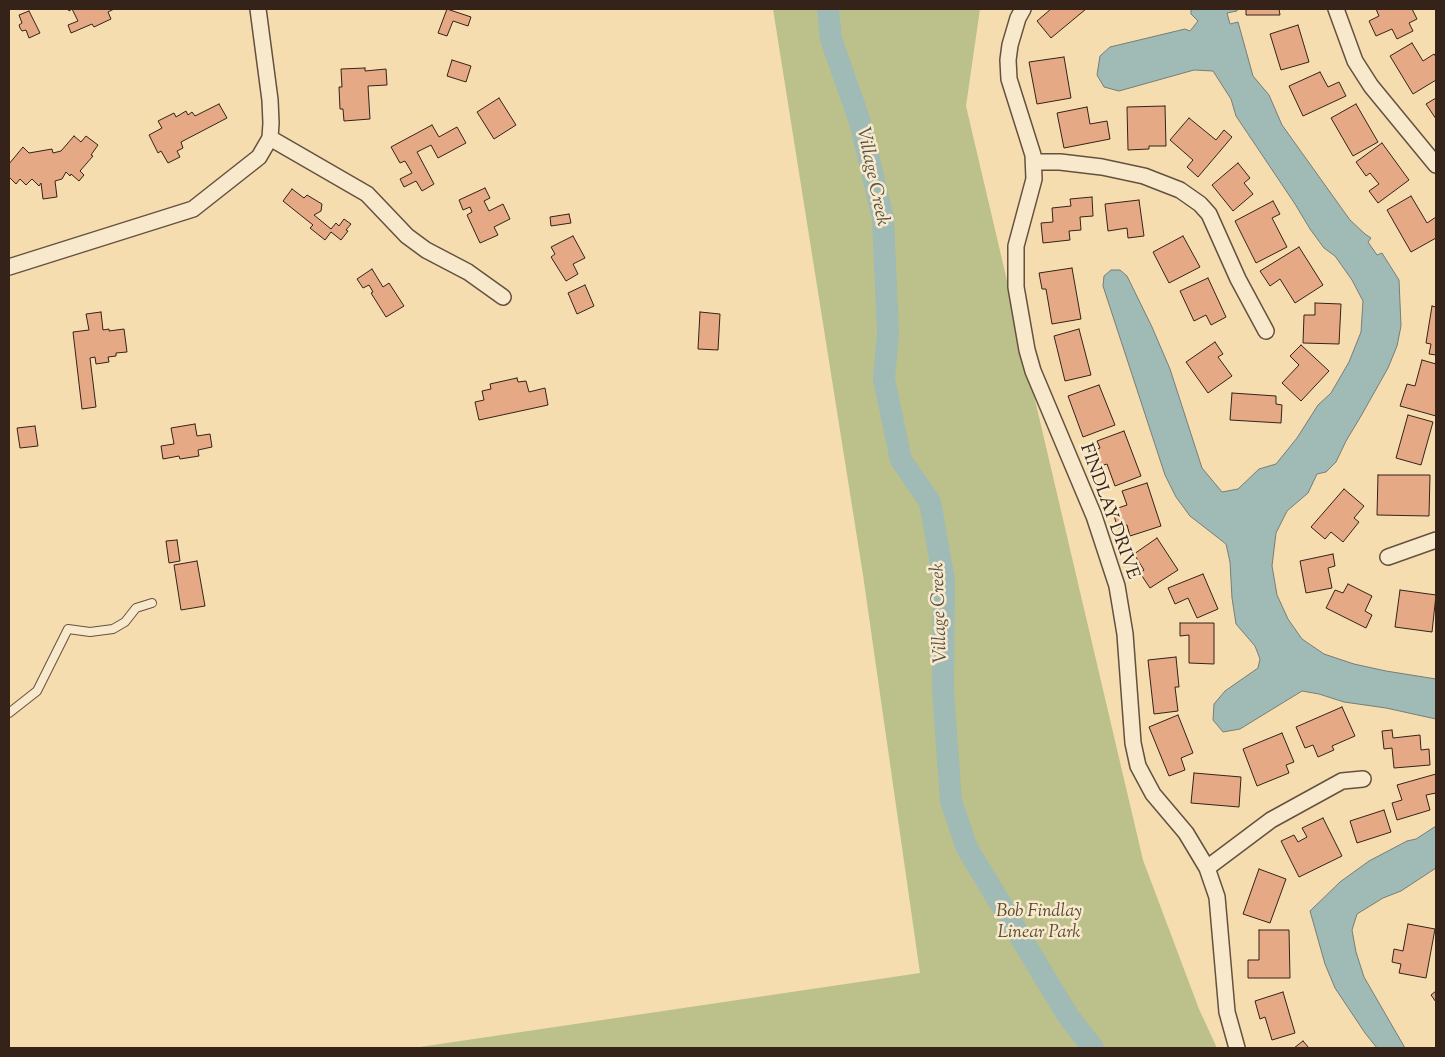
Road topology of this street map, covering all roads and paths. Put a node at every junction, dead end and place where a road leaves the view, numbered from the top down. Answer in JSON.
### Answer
{"nodes":[{"id":1,"x":258,"y":9,"type":"edge"},
{"id":2,"x":1023,"y":9,"type":"edge"},
{"id":3,"x":1336,"y":9,"type":"edge"},
{"id":4,"x":270,"y":138,"type":"junction"},
{"id":5,"x":1034,"y":162,"type":"junction"},
{"id":6,"x":1436,"y":165,"type":"edge"},
{"id":7,"x":9,"y":267,"type":"edge"},
{"id":8,"x":503,"y":297,"type":"dead end"},
{"id":9,"x":1266,"y":331,"type":"dead end"},
{"id":10,"x":1436,"y":540,"type":"edge"},
{"id":11,"x":1388,"y":557,"type":"dead end"},
{"id":12,"x":152,"y":603,"type":"dead end"},
{"id":13,"x":9,"y":713,"type":"edge"},
{"id":14,"x":1363,"y":779,"type":"dead end"},
{"id":15,"x":1207,"y":868,"type":"junction"},
{"id":16,"x":1237,"y":1048,"type":"edge"}],
"edges":[{"from":1,"to":4,"type":"street"},
{"from":2,"to":5,"type":"street","name":"FINDLAY DRIVE"},
{"from":3,"to":6,"type":"street"},
{"from":4,"to":7,"type":"street"},
{"from":4,"to":8,"type":"street"},
{"from":5,"to":9,"type":"street"},
{"from":5,"to":15,"type":"street","name":"FINDLAY DRIVE"},
{"from":10,"to":11,"type":"street"},
{"from":12,"to":13,"type":"lane"},
{"from":14,"to":15,"type":"street"},
{"from":15,"to":16,"type":"street","name":"FINDLAY DRIVE"}]}
